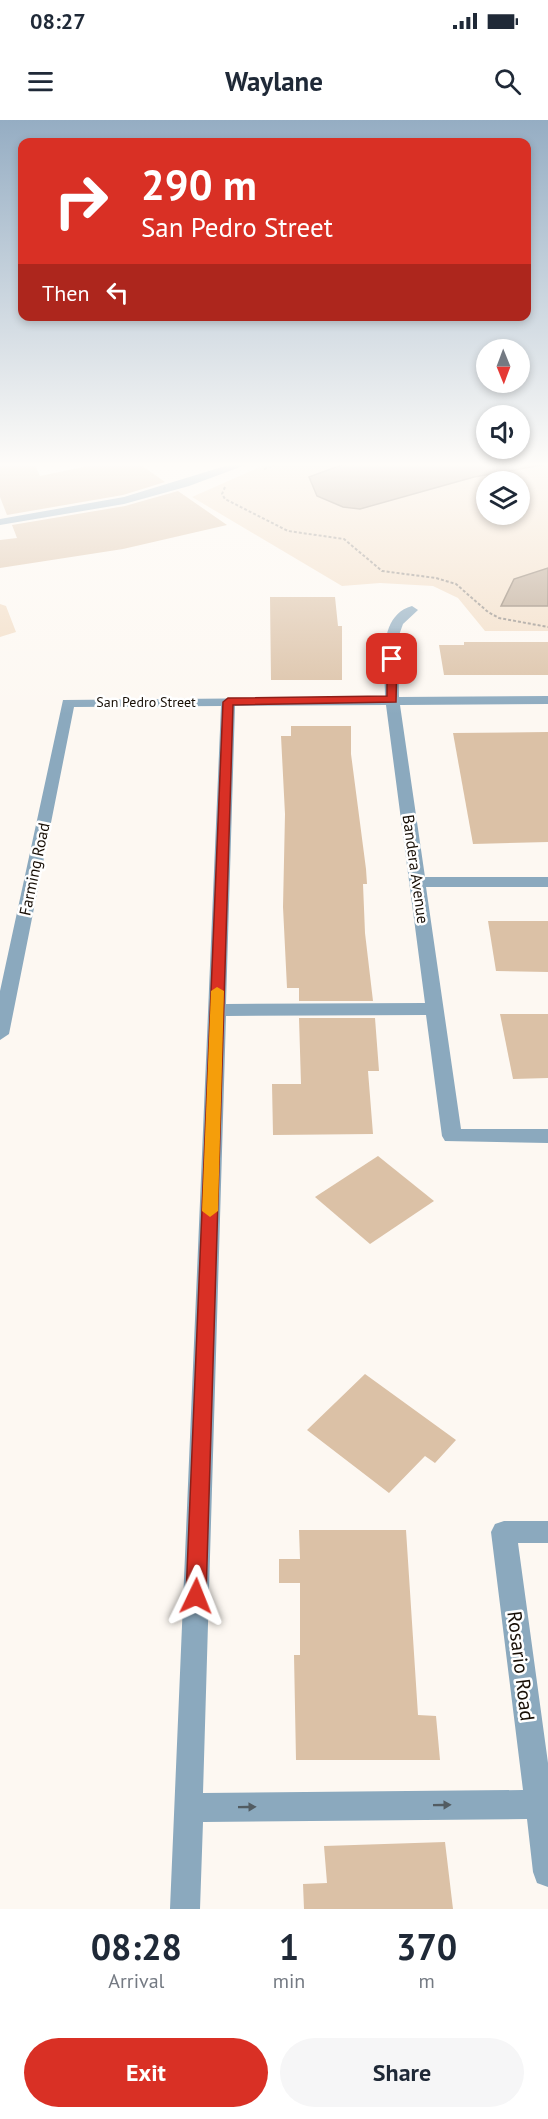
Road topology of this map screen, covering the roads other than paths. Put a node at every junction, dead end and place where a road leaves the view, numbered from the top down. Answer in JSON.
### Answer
{"nodes":[{"id":1,"x":412,"y":610,"type":"dead end"},
{"id":2,"x":392,"y":699,"type":"junction"},
{"id":3,"x":548,"y":700,"type":"edge"},
{"id":4,"x":228,"y":702,"type":"junction"},
{"id":5,"x":68,"y":703,"type":"joint"},
{"id":6,"x":418,"y":882,"type":"junction"},
{"id":7,"x":548,"y":882,"type":"edge"},
{"id":8,"x":217,"y":1010,"type":"junction"},
{"id":9,"x":435,"y":1010,"type":"junction"},
{"id":10,"x":0,"y":1033,"type":"edge"},
{"id":11,"x":548,"y":1136,"type":"edge"},
{"id":12,"x":548,"y":1532,"type":"edge"},
{"id":13,"x":539,"y":1804,"type":"junction"},
{"id":14,"x":188,"y":1808,"type":"junction"},
{"id":15,"x":548,"y":1872,"type":"edge"},
{"id":16,"x":185,"y":1909,"type":"edge"}],
"edges":[{"from":1,"to":2,"type":"street","name":"Bandera Avenue"},
{"from":2,"to":3,"type":"street","name":"San Pedro Street"},
{"from":2,"to":4,"type":"street","name":"San Pedro Street"},
{"from":2,"to":6,"type":"street","name":"Bandera Avenue"},
{"from":4,"to":5,"type":"street","name":"San Pedro Street"},
{"from":4,"to":8,"type":"street"},
{"from":5,"to":10,"type":"street","name":"Farming Road"},
{"from":6,"to":7,"type":"street"},
{"from":6,"to":9,"type":"street","name":"Bandera Avenue"},
{"from":8,"to":9,"type":"street"},
{"from":8,"to":14,"type":"street"},
{"from":9,"to":11,"type":"street","name":"Bandera Avenue"},
{"from":12,"to":13,"type":"street","name":"Rosario Road"},
{"from":14,"to":13,"type":"street","one_way":true},
{"from":13,"to":15,"type":"street","name":"Rosario Road"},
{"from":14,"to":16,"type":"street"}]}
